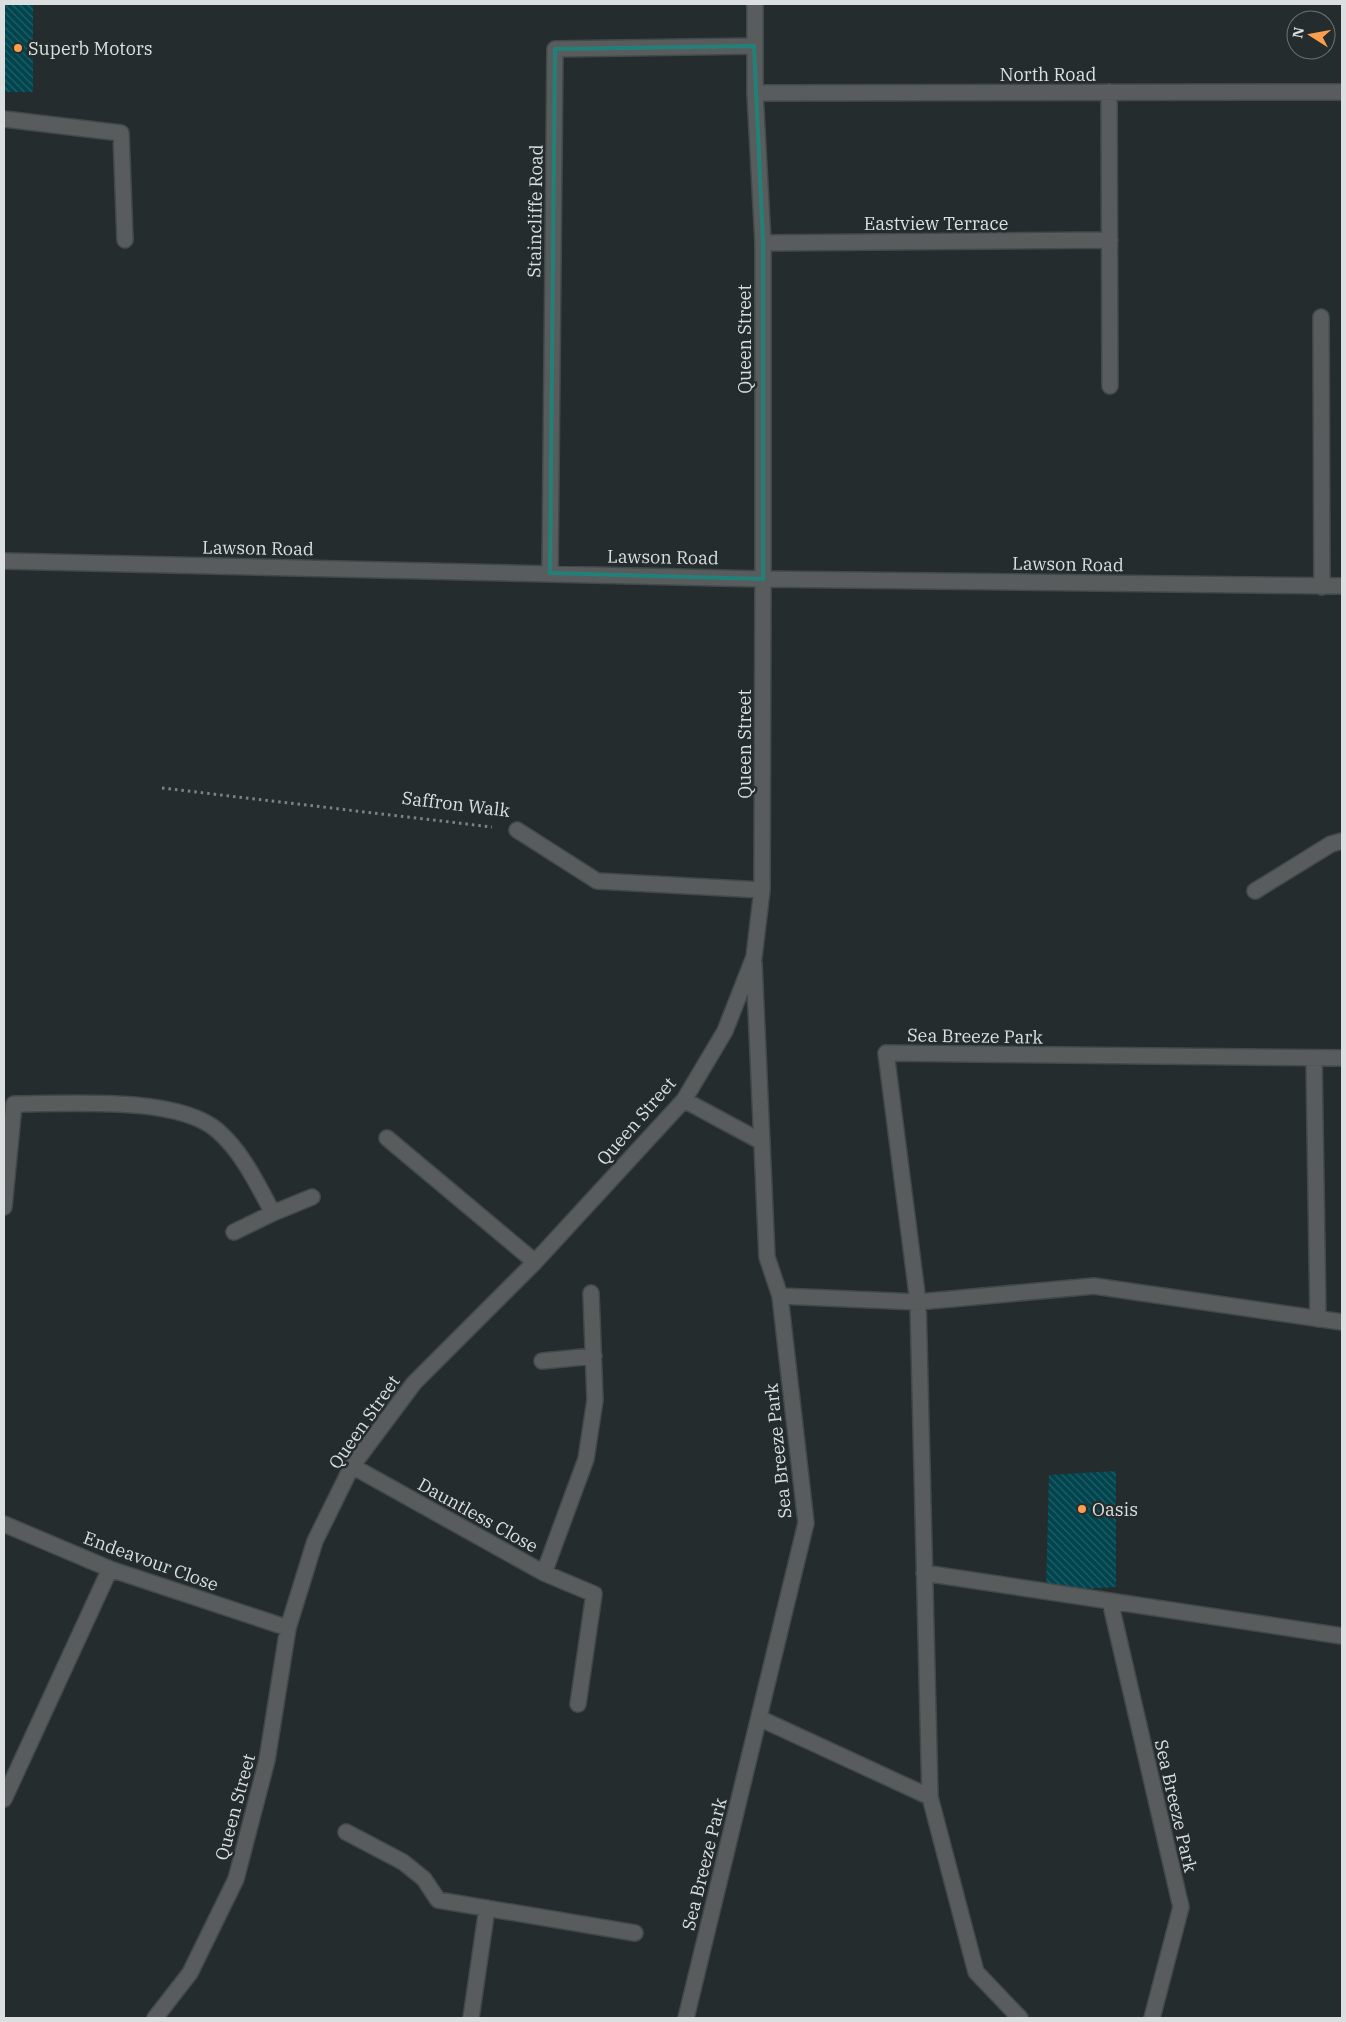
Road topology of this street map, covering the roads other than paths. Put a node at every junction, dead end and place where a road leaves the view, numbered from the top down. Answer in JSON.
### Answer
{"nodes":[{"id":1,"x":755,"y":4,"type":"edge"},
{"id":2,"x":754,"y":46,"type":"junction"},
{"id":3,"x":1109,"y":92,"type":"junction"},
{"id":4,"x":1342,"y":92,"type":"edge"},
{"id":5,"x":755,"y":93,"type":"junction"},
{"id":6,"x":4,"y":119,"type":"edge"},
{"id":7,"x":125,"y":240,"type":"dead end"},
{"id":8,"x":1110,"y":240,"type":"junction"},
{"id":9,"x":763,"y":243,"type":"junction"},
{"id":10,"x":1321,"y":317,"type":"dead end"},
{"id":11,"x":1110,"y":386,"type":"dead end"},
{"id":12,"x":4,"y":561,"type":"edge"},
{"id":13,"x":550,"y":573,"type":"junction"},
{"id":14,"x":763,"y":579,"type":"junction"},
{"id":15,"x":1342,"y":586,"type":"edge"},
{"id":16,"x":1322,"y":587,"type":"junction"},
{"id":17,"x":517,"y":830,"type":"road end"},
{"id":18,"x":1342,"y":841,"type":"edge"},
{"id":19,"x":762,"y":890,"type":"junction"},
{"id":20,"x":1256,"y":891,"type":"dead end"},
{"id":21,"x":754,"y":957,"type":"junction"},
{"id":22,"x":1314,"y":1058,"type":"junction"},
{"id":23,"x":1342,"y":1058,"type":"edge"},
{"id":24,"x":684,"y":1100,"type":"junction"},
{"id":25,"x":9,"y":1104,"type":"edge"},
{"id":26,"x":387,"y":1138,"type":"dead end"},
{"id":27,"x":762,"y":1142,"type":"junction"},
{"id":28,"x":312,"y":1197,"type":"dead end"},
{"id":29,"x":4,"y":1207,"type":"edge"},
{"id":30,"x":273,"y":1213,"type":"junction"},
{"id":31,"x":234,"y":1232,"type":"dead end"},
{"id":32,"x":535,"y":1262,"type":"junction"},
{"id":33,"x":591,"y":1293,"type":"dead end"},
{"id":34,"x":780,"y":1296,"type":"junction"},
{"id":35,"x":918,"y":1302,"type":"junction"},
{"id":36,"x":1318,"y":1319,"type":"junction"},
{"id":37,"x":1342,"y":1322,"type":"edge"},
{"id":38,"x":594,"y":1356,"type":"junction"},
{"id":39,"x":542,"y":1361,"type":"dead end"},
{"id":40,"x":352,"y":1466,"type":"junction"},
{"id":41,"x":4,"y":1524,"type":"edge"},
{"id":42,"x":110,"y":1569,"type":"junction"},
{"id":43,"x":544,"y":1573,"type":"junction"},
{"id":44,"x":924,"y":1573,"type":"junction"},
{"id":45,"x":1110,"y":1601,"type":"junction"},
{"id":46,"x":288,"y":1628,"type":"junction"},
{"id":47,"x":1342,"y":1636,"type":"edge"},
{"id":48,"x":578,"y":1704,"type":"dead end"},
{"id":49,"x":759,"y":1718,"type":"junction"},
{"id":50,"x":930,"y":1797,"type":"junction"},
{"id":51,"x":4,"y":1798,"type":"edge"},
{"id":52,"x":346,"y":1832,"type":"dead end"},
{"id":53,"x":487,"y":1908,"type":"junction"},
{"id":54,"x":635,"y":1932,"type":"dead end"},
{"id":55,"x":155,"y":2018,"type":"edge"},
{"id":56,"x":471,"y":2018,"type":"edge"},
{"id":57,"x":686,"y":2018,"type":"edge"},
{"id":58,"x":1020,"y":2018,"type":"edge"},
{"id":59,"x":1152,"y":2018,"type":"edge"}],
"edges":[{"from":1,"to":2,"type":"street","name":"Queen Street"},
{"from":2,"to":5,"type":"street","name":"Queen Street"},
{"from":2,"to":13,"type":"street","name":"Staincliffe Road"},
{"from":3,"to":4,"type":"street","name":"North Road"},
{"from":3,"to":5,"type":"street","name":"North Road"},
{"from":3,"to":8,"type":"street"},
{"from":5,"to":9,"type":"street","name":"Queen Street"},
{"from":6,"to":7,"type":"street"},
{"from":8,"to":9,"type":"street","name":"Eastview Terrace"},
{"from":8,"to":11,"type":"street"},
{"from":9,"to":14,"type":"street","name":"Queen Street"},
{"from":10,"to":16,"type":"street"},
{"from":12,"to":13,"type":"street","name":"Lawson Road"},
{"from":13,"to":14,"type":"street","name":"Lawson Road"},
{"from":14,"to":16,"type":"street","name":"Lawson Road"},
{"from":14,"to":19,"type":"street","name":"Queen Street"},
{"from":15,"to":16,"type":"street","name":"Lawson Road"},
{"from":17,"to":19,"type":"street","name":"Saffron Walk"},
{"from":18,"to":20,"type":"street"},
{"from":19,"to":21,"type":"street","name":"Queen Street"},
{"from":21,"to":24,"type":"street","name":"Queen Street"},
{"from":21,"to":27,"type":"street","name":"Sea Breeze Park"},
{"from":22,"to":23,"type":"street","name":"Sea Breeze Park"},
{"from":22,"to":35,"type":"street","name":"Sea Breeze Park"},
{"from":22,"to":36,"type":"street"},
{"from":24,"to":27,"type":"street"},
{"from":24,"to":32,"type":"street","name":"Queen Street"},
{"from":25,"to":29,"type":"street"},
{"from":25,"to":30,"type":"street"},
{"from":26,"to":32,"type":"street"},
{"from":27,"to":34,"type":"street","name":"Sea Breeze Park"},
{"from":28,"to":30,"type":"street"},
{"from":30,"to":31,"type":"street"},
{"from":32,"to":40,"type":"street","name":"Queen Street"},
{"from":33,"to":38,"type":"street","name":"Dauntless Close"},
{"from":34,"to":35,"type":"street"},
{"from":34,"to":49,"type":"street","name":"Sea Breeze Park"},
{"from":35,"to":36,"type":"street"},
{"from":35,"to":44,"type":"street","name":"Sea Breeze Park"},
{"from":36,"to":37,"type":"street"},
{"from":38,"to":39,"type":"street"},
{"from":38,"to":43,"type":"street","name":"Dauntless Close"},
{"from":40,"to":43,"type":"street","name":"Dauntless Close"},
{"from":40,"to":46,"type":"street","name":"Queen Street"},
{"from":41,"to":42,"type":"street","name":"Endeavour Close"},
{"from":42,"to":46,"type":"street","name":"Endeavour Close"},
{"from":42,"to":51,"type":"street"},
{"from":43,"to":48,"type":"street"},
{"from":44,"to":45,"type":"street"},
{"from":44,"to":50,"type":"street","name":"Sea Breeze Park"},
{"from":45,"to":47,"type":"street"},
{"from":45,"to":59,"type":"street","name":"Sea Breeze Park"},
{"from":46,"to":55,"type":"street","name":"Queen Street"},
{"from":49,"to":50,"type":"street"},
{"from":49,"to":57,"type":"street","name":"Sea Breeze Park"},
{"from":50,"to":58,"type":"street","name":"Sea Breeze Park"},
{"from":52,"to":53,"type":"street"},
{"from":53,"to":54,"type":"street"},
{"from":53,"to":56,"type":"street"}]}
